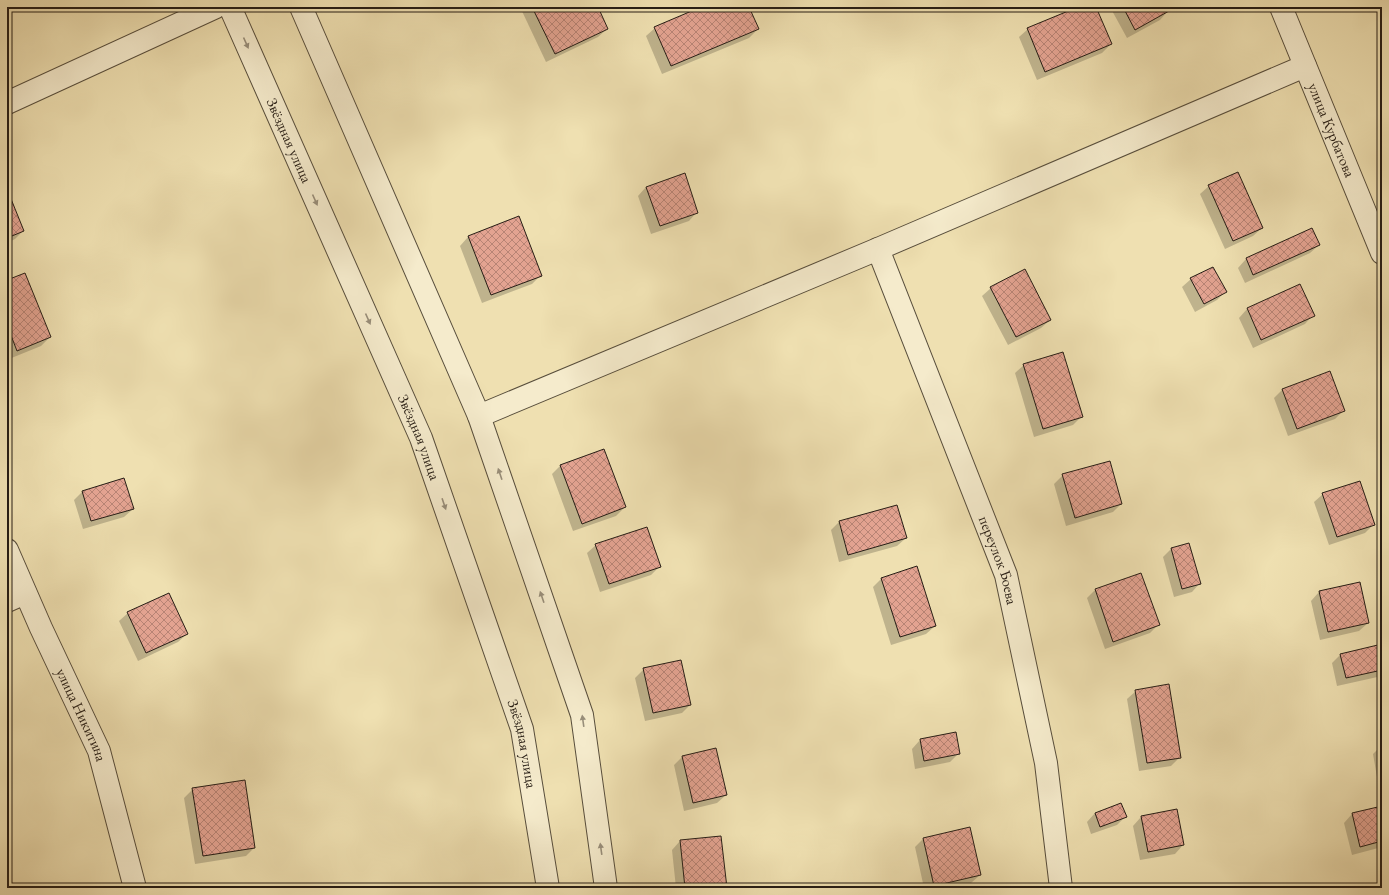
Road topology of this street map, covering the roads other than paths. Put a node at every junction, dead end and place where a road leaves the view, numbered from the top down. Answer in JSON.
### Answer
{"nodes":[{"id":1,"x":216,"y":7,"type":"edge"},
{"id":2,"x":230,"y":7,"type":"edge"},
{"id":3,"x":301,"y":7,"type":"edge"},
{"id":4,"x":1281,"y":7,"type":"edge"},
{"id":5,"x":1305,"y":66,"type":"junction"},
{"id":6,"x":7,"y":104,"type":"edge"},
{"id":7,"x":878,"y":249,"type":"junction"},
{"id":8,"x":1382,"y":253,"type":"edge"},
{"id":9,"x":479,"y":416,"type":"junction"},
{"id":10,"x":7,"y":550,"type":"edge"},
{"id":11,"x":16,"y":597,"type":"edge"},
{"id":12,"x":135,"y":888,"type":"edge"},
{"id":13,"x":548,"y":888,"type":"edge"},
{"id":14,"x":606,"y":888,"type":"edge"},
{"id":15,"x":1060,"y":888,"type":"edge"}],
"edges":[{"from":1,"to":6,"type":"street"},
{"from":2,"to":13,"type":"street","name":"Звёздная улица","one_way":true},
{"from":3,"to":9,"type":"street"},
{"from":4,"to":5,"type":"street","name":"улица Курбатова"},
{"from":5,"to":7,"type":"street"},
{"from":5,"to":8,"type":"street","name":"улица Курбатова"},
{"from":7,"to":9,"type":"street"},
{"from":7,"to":15,"type":"street","name":"переулок Боева"},
{"from":14,"to":9,"type":"street","one_way":true},
{"from":10,"to":11,"type":"street","name":"улица Никитина"},
{"from":11,"to":12,"type":"street","name":"улица Никитина"}]}
